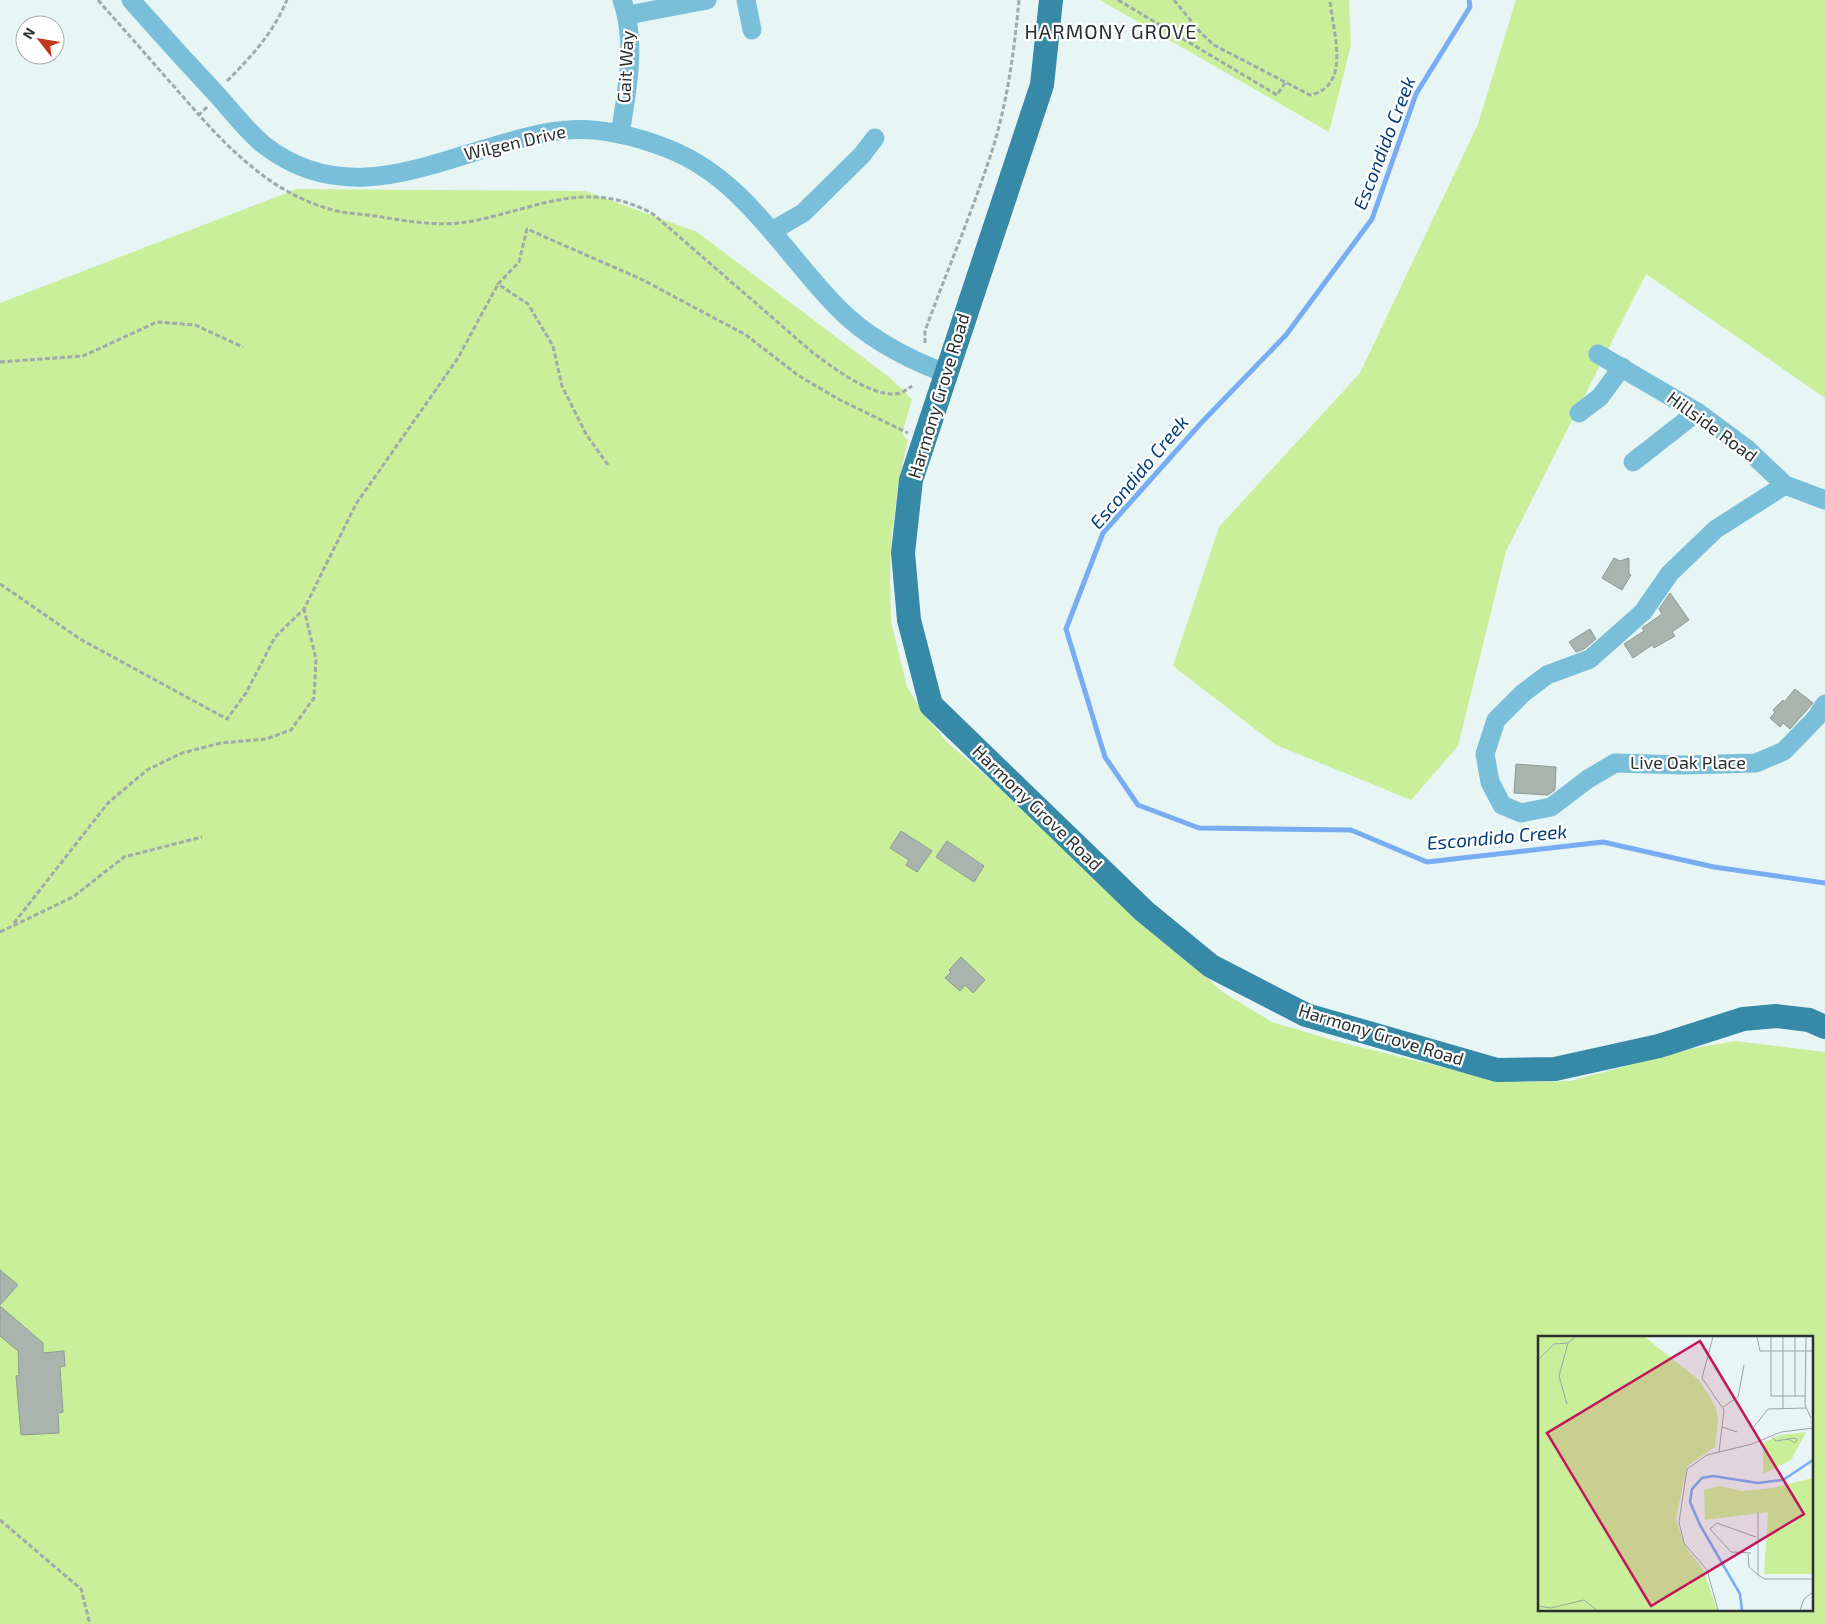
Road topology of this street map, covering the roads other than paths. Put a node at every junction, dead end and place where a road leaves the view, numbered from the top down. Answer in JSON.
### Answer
{"nodes":[{"id":1,"x":131,"y":0,"type":"edge"},
{"id":2,"x":707,"y":0,"type":"edge"},
{"id":3,"x":746,"y":0,"type":"edge"},
{"id":4,"x":1051,"y":0,"type":"edge"},
{"id":5,"x":625,"y":8,"type":"edge"},
{"id":6,"x":752,"y":30,"type":"dead end"},
{"id":7,"x":620,"y":134,"type":"junction"},
{"id":8,"x":875,"y":138,"type":"dead end"},
{"id":9,"x":772,"y":231,"type":"junction"},
{"id":10,"x":1598,"y":354,"type":"dead end"},
{"id":11,"x":1622,"y":367,"type":"junction"},
{"id":12,"x":945,"y":373,"type":"junction"},
{"id":13,"x":1697,"y":412,"type":"junction"},
{"id":14,"x":1579,"y":413,"type":"dead end"},
{"id":15,"x":1633,"y":462,"type":"dead end"},
{"id":16,"x":1785,"y":484,"type":"junction"},
{"id":17,"x":1825,"y":500,"type":"edge"},
{"id":18,"x":1825,"y":704,"type":"edge"},
{"id":19,"x":1825,"y":1027,"type":"edge"}],
"edges":[{"from":1,"to":7,"type":"street","name":"Wilgen Drive"},
{"from":2,"to":5,"type":"street"},
{"from":3,"to":6,"type":"street"},
{"from":4,"to":12,"type":"main road","name":"Harmony Grove Road"},
{"from":5,"to":7,"type":"street","name":"Gait Way"},
{"from":7,"to":9,"type":"street","name":"Wilgen Drive"},
{"from":8,"to":9,"type":"street"},
{"from":9,"to":12,"type":"street","name":"Wilgen Drive"},
{"from":10,"to":11,"type":"street","name":"Hillside Road"},
{"from":11,"to":13,"type":"street","name":"Hillside Road"},
{"from":11,"to":14,"type":"street"},
{"from":12,"to":19,"type":"main road","name":"Harmony Grove Road"},
{"from":13,"to":15,"type":"street"},
{"from":13,"to":16,"type":"street","name":"Hillside Road"},
{"from":16,"to":17,"type":"street","name":"Hillside Road"},
{"from":16,"to":18,"type":"street","name":"Live Oak Place"}]}
